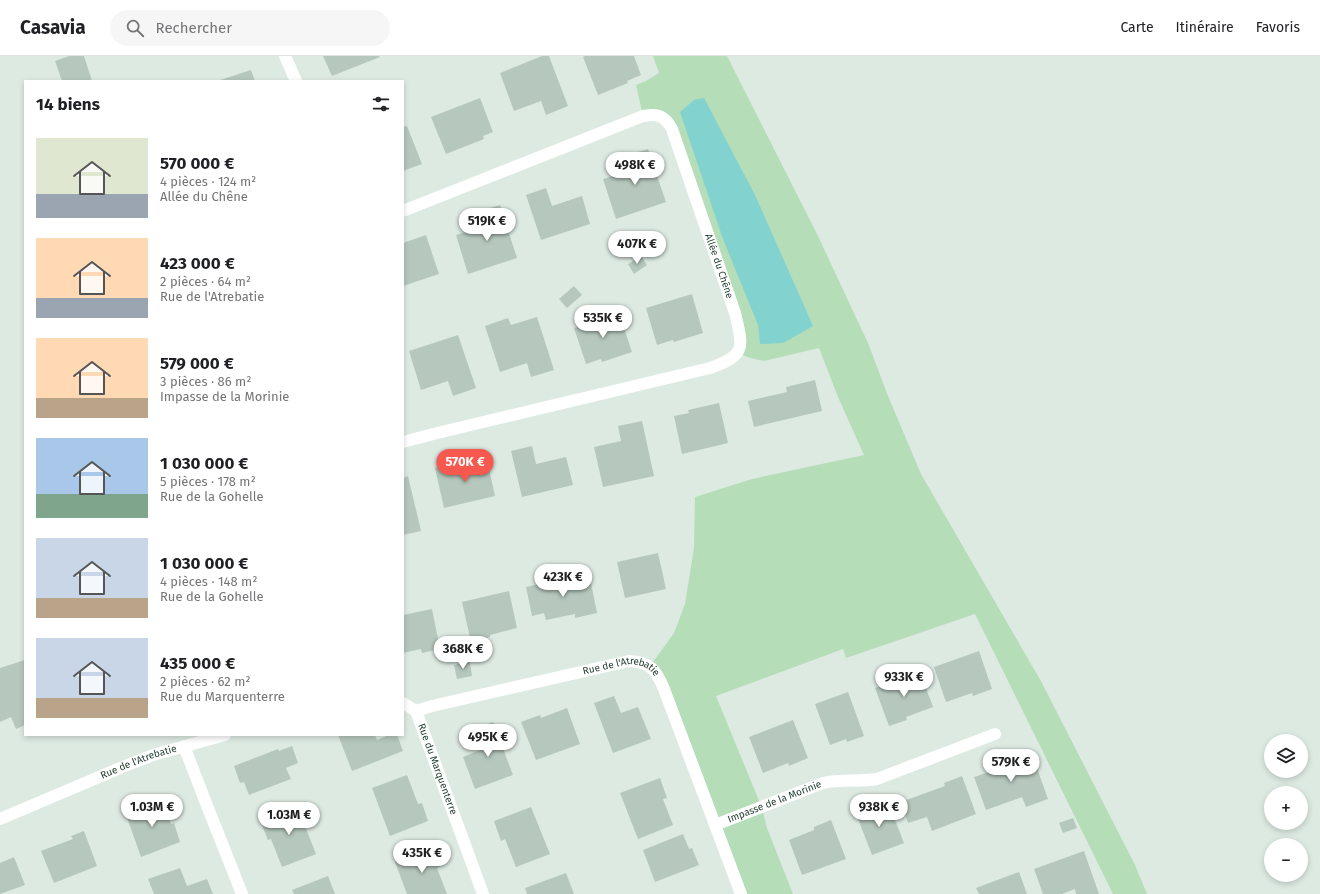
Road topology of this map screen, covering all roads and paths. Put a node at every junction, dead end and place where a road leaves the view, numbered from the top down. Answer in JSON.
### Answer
{"nodes":[{"id":1,"x":285,"y":56,"type":"edge"},
{"id":2,"x":296,"y":80,"type":"edge"},
{"id":3,"x":404,"y":211,"type":"edge"},
{"id":4,"x":404,"y":442,"type":"edge"},
{"id":5,"x":404,"y":704,"type":"edge"},
{"id":6,"x":416,"y":711,"type":"junction"},
{"id":7,"x":995,"y":734,"type":"dead end"},
{"id":8,"x":221,"y":736,"type":"edge"},
{"id":9,"x":184,"y":746,"type":"junction"},
{"id":10,"x":0,"y":819,"type":"edge"},
{"id":11,"x":715,"y":825,"type":"junction"},
{"id":12,"x":242,"y":894,"type":"edge"},
{"id":13,"x":483,"y":894,"type":"edge"},
{"id":14,"x":741,"y":894,"type":"edge"}],
"edges":[{"from":1,"to":2,"type":"street"},
{"from":3,"to":4,"type":"street","name":"Allée du Chêne"},
{"from":5,"to":6,"type":"street"},
{"from":6,"to":11,"type":"street","name":"Rue de l'Atrebatie"},
{"from":6,"to":13,"type":"street","name":"Rue du Marquenterre"},
{"from":7,"to":11,"type":"street","name":"Impasse de la Morinie"},
{"from":8,"to":9,"type":"street","name":"Rue de l'Atrebatie"},
{"from":9,"to":10,"type":"street","name":"Rue de l'Atrebatie"},
{"from":9,"to":12,"type":"street"},
{"from":11,"to":14,"type":"street","name":"Rue de l'Atrebatie"}]}
